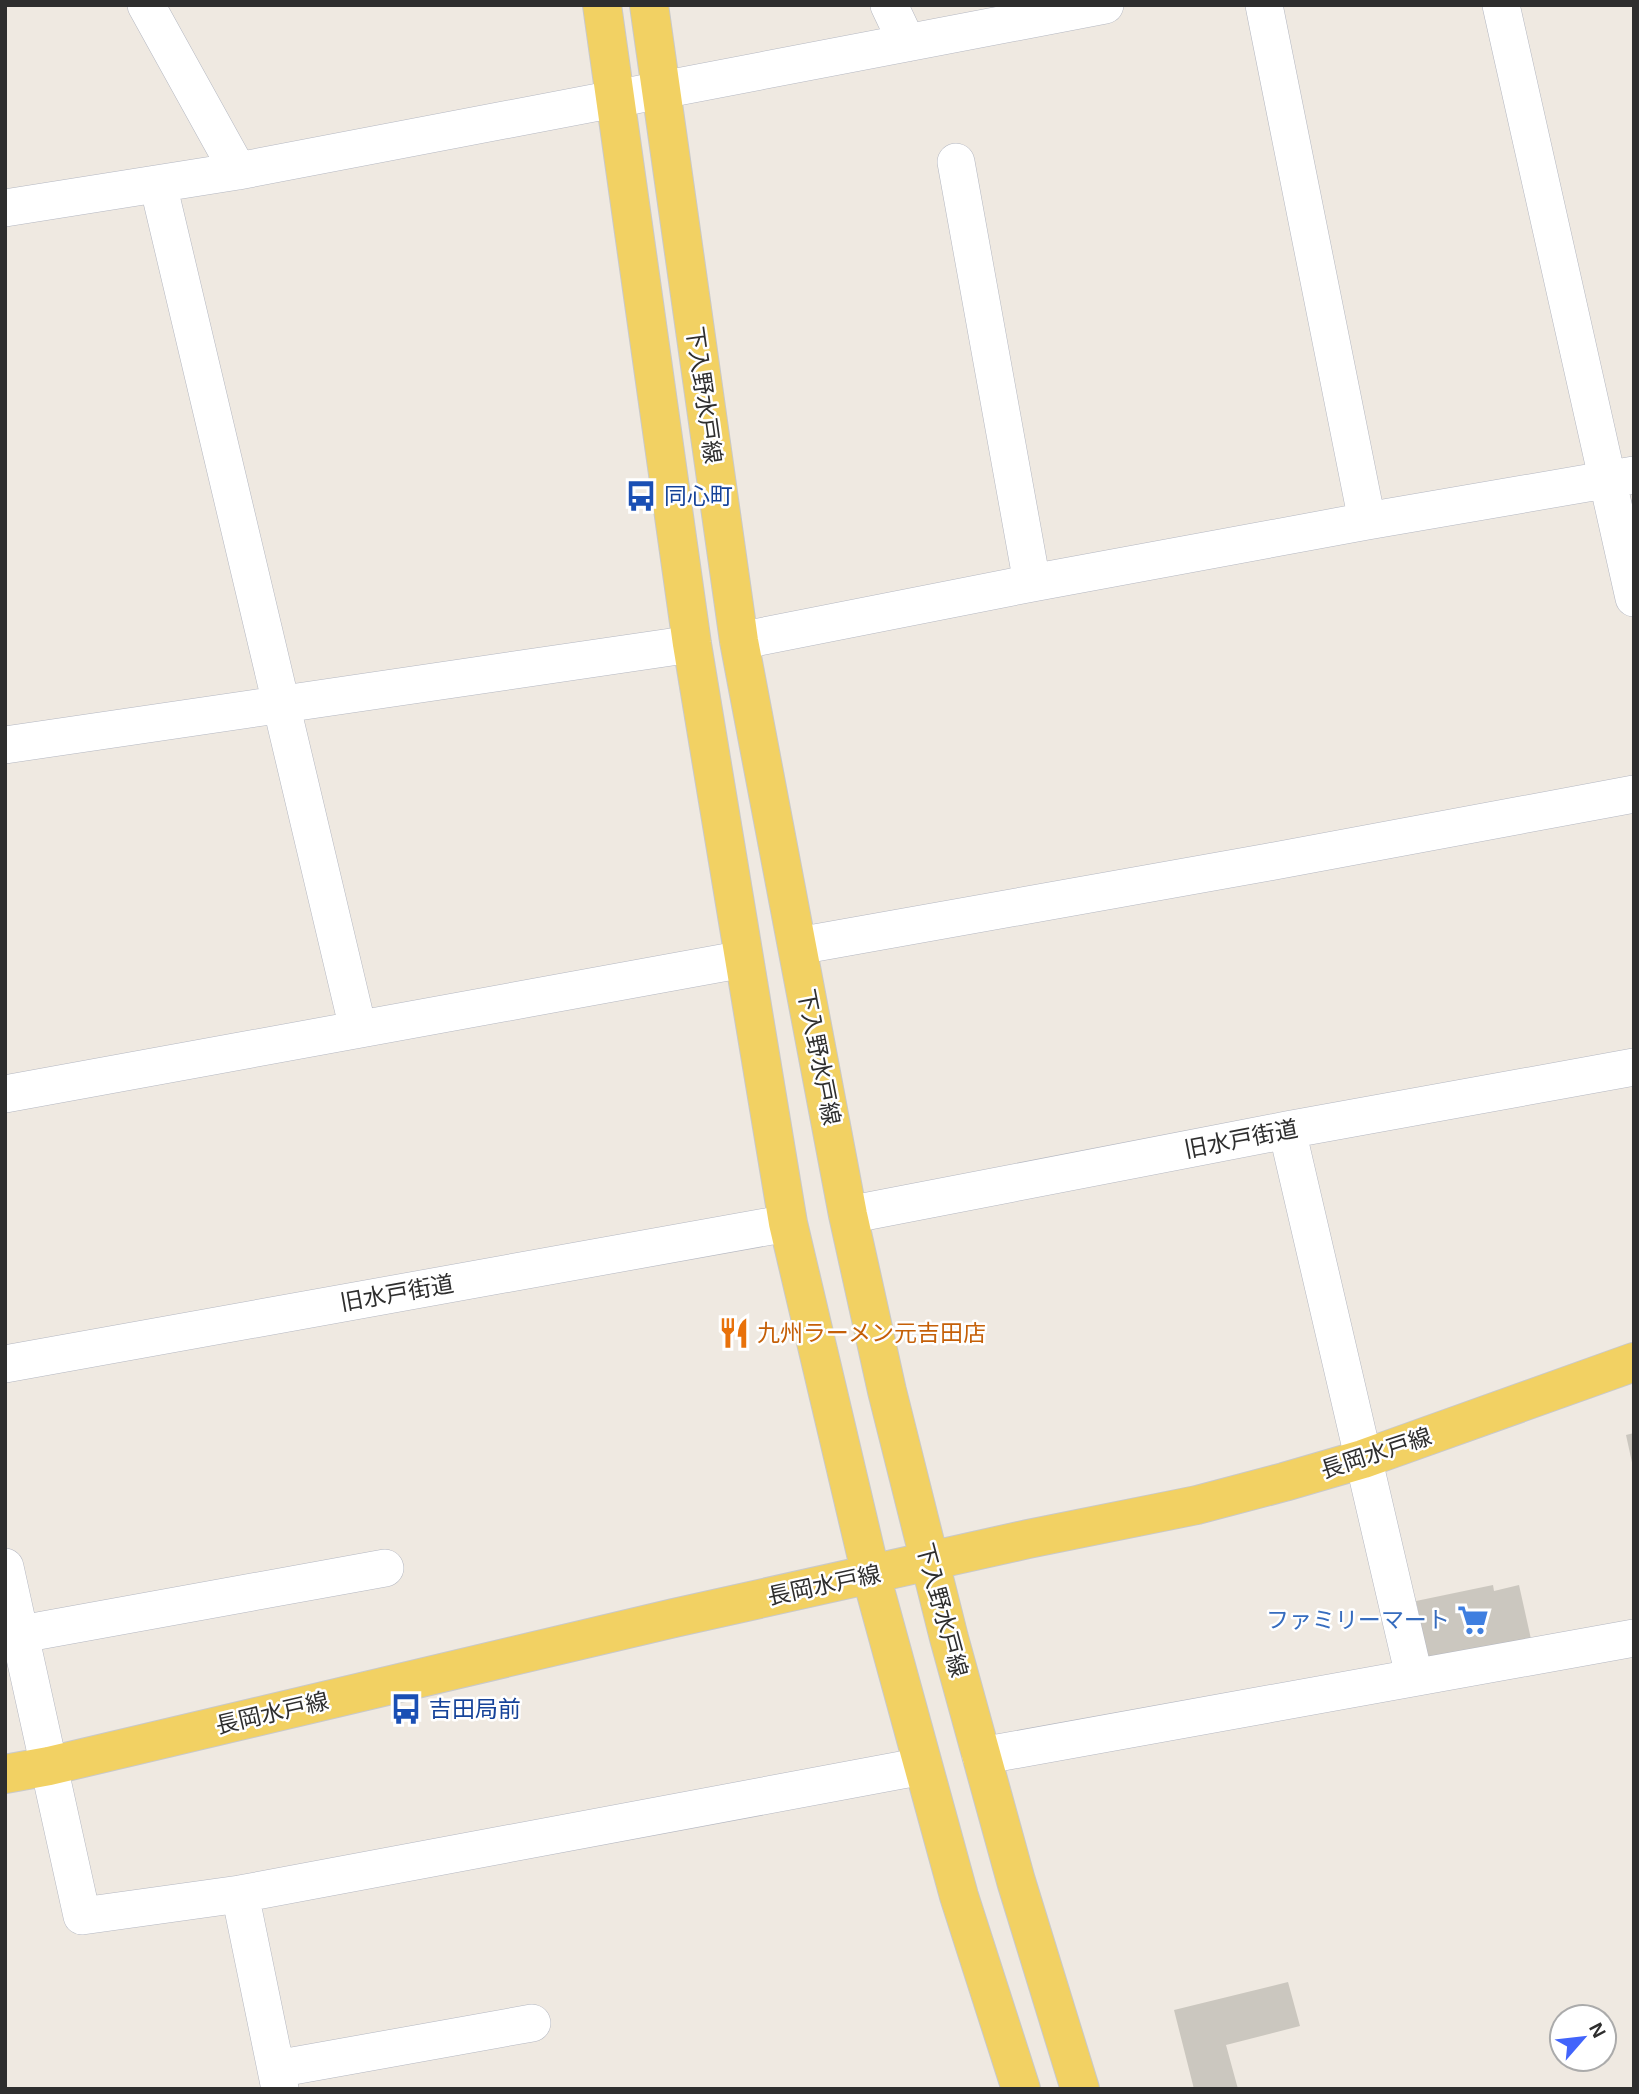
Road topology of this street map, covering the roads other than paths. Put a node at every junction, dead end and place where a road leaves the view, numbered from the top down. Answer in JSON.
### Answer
{"nodes":[{"id":1,"x":146,"y":5,"type":"edge"},
{"id":2,"x":602,"y":5,"type":"edge"},
{"id":3,"x":649,"y":5,"type":"edge"},
{"id":4,"x":889,"y":5,"type":"edge"},
{"id":5,"x":1105,"y":5,"type":"edge"},
{"id":6,"x":1264,"y":5,"type":"edge"},
{"id":7,"x":1501,"y":5,"type":"edge"},
{"id":8,"x":906,"y":43,"type":"junction"},
{"id":9,"x":660,"y":89,"type":"junction"},
{"id":10,"x":614,"y":98,"type":"junction"},
{"id":11,"x":956,"y":162,"type":"dead end"},
{"id":12,"x":238,"y":171,"type":"junction"},
{"id":13,"x":158,"y":184,"type":"junction"},
{"id":14,"x":5,"y":208,"type":"edge"},
{"id":15,"x":1621,"y":478,"type":"edge"},
{"id":16,"x":1367,"y":521,"type":"junction"},
{"id":17,"x":1032,"y":583,"type":"junction"},
{"id":18,"x":1634,"y":598,"type":"edge"},
{"id":19,"x":738,"y":641,"type":"junction"},
{"id":20,"x":692,"y":644,"type":"junction"},
{"id":21,"x":281,"y":704,"type":"junction"},
{"id":22,"x":5,"y":745,"type":"edge"},
{"id":23,"x":1634,"y":794,"type":"edge"},
{"id":24,"x":798,"y":946,"type":"junction"},
{"id":25,"x":744,"y":959,"type":"junction"},
{"id":26,"x":358,"y":1029,"type":"junction"},
{"id":27,"x":1634,"y":1067,"type":"edge"},
{"id":28,"x":5,"y":1094,"type":"edge"},
{"id":29,"x":1287,"y":1130,"type":"junction"},
{"id":30,"x":848,"y":1215,"type":"junction"},
{"id":31,"x":789,"y":1223,"type":"junction"},
{"id":32,"x":1634,"y":1362,"type":"edge"},
{"id":33,"x":5,"y":1363,"type":"edge"},
{"id":34,"x":1363,"y":1459,"type":"junction"},
{"id":35,"x":929,"y":1562,"type":"junction"},
{"id":36,"x":5,"y":1567,"type":"edge"},
{"id":37,"x":385,"y":1568,"type":"dead end"},
{"id":38,"x":871,"y":1575,"type":"junction"},
{"id":39,"x":13,"y":1636,"type":"edge"},
{"id":40,"x":1634,"y":1638,"type":"edge"},
{"id":41,"x":1414,"y":1676,"type":"junction"},
{"id":42,"x":981,"y":1756,"type":"junction"},
{"id":43,"x":49,"y":1766,"type":"junction"},
{"id":44,"x":923,"y":1766,"type":"junction"},
{"id":45,"x":5,"y":1774,"type":"edge"},
{"id":46,"x":240,"y":1894,"type":"junction"},
{"id":47,"x":532,"y":2023,"type":"dead end"},
{"id":48,"x":278,"y":2079,"type":"edge"},
{"id":49,"x":1021,"y":2089,"type":"edge"},
{"id":50,"x":1080,"y":2089,"type":"edge"}],
"edges":[{"from":1,"to":12,"type":"street"},
{"from":2,"to":10,"type":"main road","name":"下入野水戸線"},
{"from":3,"to":9,"type":"main road","name":"下入野水戸線"},
{"from":4,"to":8,"type":"street"},
{"from":5,"to":8,"type":"street"},
{"from":6,"to":16,"type":"street"},
{"from":7,"to":15,"type":"street"},
{"from":8,"to":9,"type":"street"},
{"from":9,"to":10,"type":"street"},
{"from":9,"to":19,"type":"main road","name":"下入野水戸線"},
{"from":10,"to":12,"type":"street"},
{"from":10,"to":20,"type":"main road","name":"下入野水戸線"},
{"from":11,"to":17,"type":"street"},
{"from":12,"to":13,"type":"street"},
{"from":13,"to":14,"type":"street"},
{"from":13,"to":21,"type":"street"},
{"from":15,"to":16,"type":"street"},
{"from":15,"to":18,"type":"street"},
{"from":16,"to":17,"type":"street"},
{"from":17,"to":19,"type":"street"},
{"from":19,"to":24,"type":"main road","name":"下入野水戸線"},
{"from":20,"to":21,"type":"street"},
{"from":20,"to":25,"type":"main road","name":"下入野水戸線"},
{"from":21,"to":22,"type":"street"},
{"from":21,"to":26,"type":"street"},
{"from":23,"to":24,"type":"street"},
{"from":24,"to":30,"type":"main road","name":"下入野水戸線"},
{"from":25,"to":26,"type":"street"},
{"from":25,"to":31,"type":"main road","name":"下入野水戸線"},
{"from":26,"to":28,"type":"street"},
{"from":27,"to":29,"type":"street","name":"旧水戸街道"},
{"from":29,"to":30,"type":"street","name":"旧水戸街道"},
{"from":29,"to":34,"type":"street"},
{"from":30,"to":35,"type":"main road","name":"下入野水戸線"},
{"from":31,"to":33,"type":"street","name":"旧水戸街道"},
{"from":31,"to":38,"type":"main road","name":"下入野水戸線"},
{"from":32,"to":34,"type":"main road","name":"長岡水戸線"},
{"from":34,"to":35,"type":"main road","name":"長岡水戸線"},
{"from":34,"to":41,"type":"street"},
{"from":35,"to":38,"type":"main road","name":"長岡水戸線"},
{"from":35,"to":42,"type":"main road","name":"下入野水戸線"},
{"from":36,"to":39,"type":"street"},
{"from":37,"to":39,"type":"street"},
{"from":38,"to":43,"type":"main road","name":"長岡水戸線"},
{"from":38,"to":44,"type":"main road","name":"下入野水戸線"},
{"from":39,"to":43,"type":"street"},
{"from":40,"to":41,"type":"street"},
{"from":41,"to":42,"type":"street"},
{"from":42,"to":50,"type":"main road","name":"下入野水戸線"},
{"from":43,"to":45,"type":"main road","name":"長岡水戸線"},
{"from":43,"to":46,"type":"street"},
{"from":44,"to":46,"type":"street"},
{"from":44,"to":49,"type":"main road","name":"下入野水戸線"},
{"from":46,"to":48,"type":"street"},
{"from":47,"to":48,"type":"street"}]}
